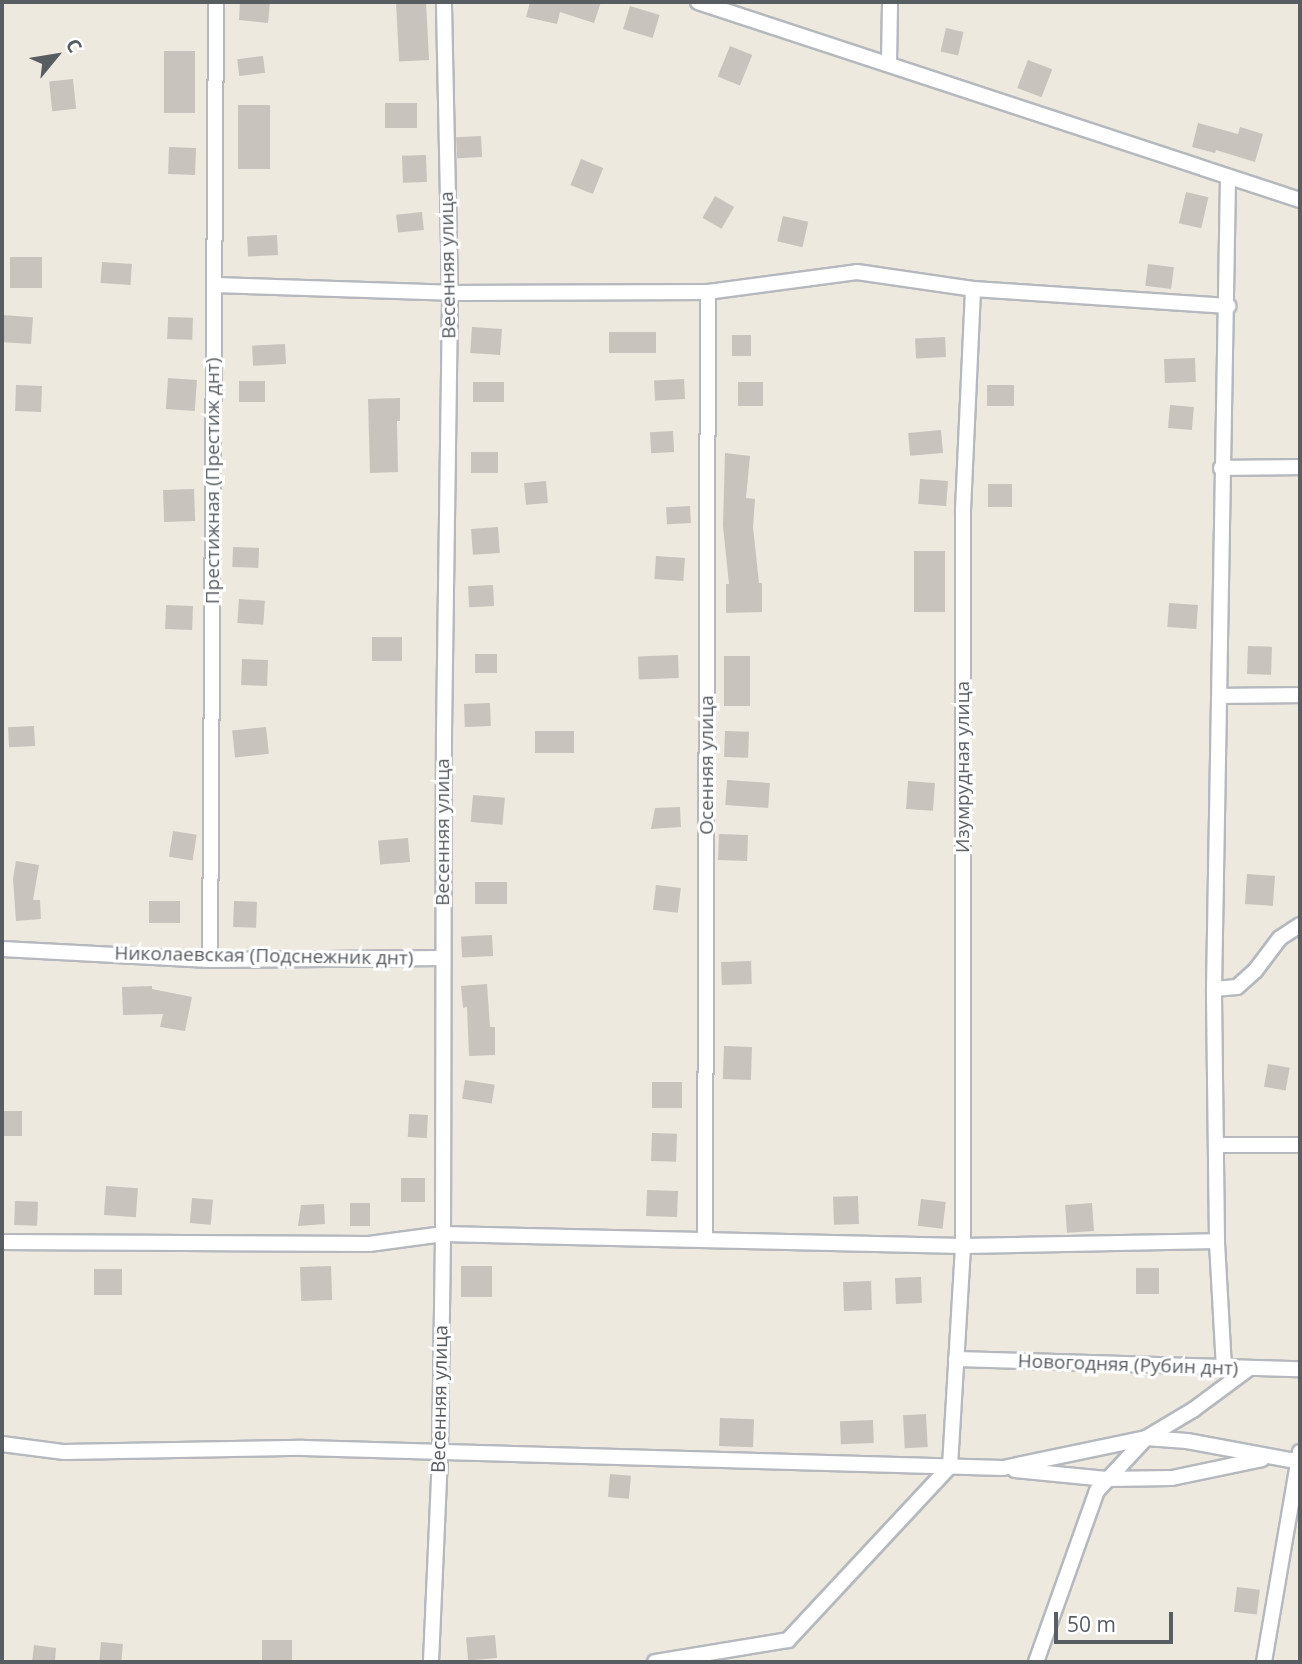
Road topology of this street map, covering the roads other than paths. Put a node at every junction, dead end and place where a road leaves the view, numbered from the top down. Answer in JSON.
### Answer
{"nodes":[{"id":1,"x":216,"y":2,"type":"edge"},
{"id":2,"x":444,"y":2,"type":"edge"},
{"id":3,"x":698,"y":2,"type":"edge"},
{"id":4,"x":890,"y":2,"type":"edge"},
{"id":5,"x":889,"y":62,"type":"junction"},
{"id":6,"x":1228,"y":177,"type":"junction"},
{"id":7,"x":1300,"y":200,"type":"edge"},
{"id":8,"x":215,"y":285,"type":"junction"},
{"id":9,"x":973,"y":289,"type":"junction"},
{"id":10,"x":708,"y":292,"type":"junction"},
{"id":11,"x":450,"y":293,"type":"junction"},
{"id":12,"x":1228,"y":306,"type":"junction"},
{"id":13,"x":1300,"y":467,"type":"edge"},
{"id":14,"x":1221,"y":468,"type":"junction"},
{"id":15,"x":1300,"y":695,"type":"edge"},
{"id":16,"x":1221,"y":696,"type":"junction"},
{"id":17,"x":1300,"y":925,"type":"edge"},
{"id":18,"x":2,"y":949,"type":"edge"},
{"id":19,"x":443,"y":958,"type":"junction"},
{"id":20,"x":210,"y":960,"type":"junction"},
{"id":21,"x":1214,"y":989,"type":"junction"},
{"id":22,"x":1217,"y":1145,"type":"junction"},
{"id":23,"x":1300,"y":1145,"type":"edge"},
{"id":24,"x":443,"y":1234,"type":"junction"},
{"id":25,"x":705,"y":1238,"type":"junction"},
{"id":26,"x":1217,"y":1241,"type":"junction"},
{"id":27,"x":2,"y":1242,"type":"edge"},
{"id":28,"x":963,"y":1246,"type":"junction"},
{"id":29,"x":956,"y":1359,"type":"junction"},
{"id":30,"x":1224,"y":1368,"type":"junction"},
{"id":31,"x":1248,"y":1368,"type":"junction"},
{"id":32,"x":1300,"y":1369,"type":"edge"},
{"id":33,"x":1146,"y":1438,"type":"junction"},
{"id":34,"x":2,"y":1444,"type":"edge"},
{"id":35,"x":440,"y":1452,"type":"junction"},
{"id":36,"x":1269,"y":1457,"type":"junction"},
{"id":37,"x":1300,"y":1459,"type":"edge"},
{"id":38,"x":950,"y":1466,"type":"junction"},
{"id":39,"x":1003,"y":1468,"type":"junction"},
{"id":40,"x":1107,"y":1479,"type":"junction"},
{"id":41,"x":431,"y":1662,"type":"edge"},
{"id":42,"x":655,"y":1662,"type":"edge"},
{"id":43,"x":1036,"y":1662,"type":"edge"},
{"id":44,"x":1264,"y":1662,"type":"edge"}],
"edges":[{"from":1,"to":8,"type":"street","name":"Престижная (Престиж днт)"},
{"from":2,"to":11,"type":"street","name":"Весенняя улица"},
{"from":3,"to":5,"type":"street"},
{"from":4,"to":5,"type":"street"},
{"from":5,"to":6,"type":"street"},
{"from":6,"to":7,"type":"street"},
{"from":6,"to":12,"type":"street"},
{"from":8,"to":11,"type":"street"},
{"from":8,"to":20,"type":"street","name":"Престижная (Престиж днт)"},
{"from":9,"to":10,"type":"street"},
{"from":9,"to":12,"type":"street"},
{"from":9,"to":28,"type":"street","name":"Изумрудная улица"},
{"from":10,"to":11,"type":"street"},
{"from":10,"to":25,"type":"street","name":"Осенняя улица"},
{"from":11,"to":19,"type":"street","name":"Весенняя улица"},
{"from":12,"to":14,"type":"street"},
{"from":13,"to":14,"type":"street"},
{"from":14,"to":16,"type":"street"},
{"from":15,"to":16,"type":"street"},
{"from":16,"to":21,"type":"street"},
{"from":17,"to":21,"type":"street"},
{"from":18,"to":20,"type":"street","name":"Николаевская (Подснежник днт)"},
{"from":19,"to":20,"type":"street","name":"Николаевская (Подснежник днт)"},
{"from":19,"to":24,"type":"street","name":"Весенняя улица"},
{"from":21,"to":22,"type":"street"},
{"from":22,"to":23,"type":"street"},
{"from":22,"to":26,"type":"street"},
{"from":24,"to":25,"type":"street"},
{"from":24,"to":27,"type":"street"},
{"from":24,"to":35,"type":"street","name":"Весенняя улица"},
{"from":25,"to":28,"type":"street"},
{"from":26,"to":28,"type":"street"},
{"from":26,"to":30,"type":"street"},
{"from":28,"to":29,"type":"street","name":"Изумрудная улица"},
{"from":29,"to":30,"type":"street","name":"Новогодняя (Рубин днт)"},
{"from":29,"to":38,"type":"street","name":"Изумрудная улица"},
{"from":30,"to":31,"type":"street","name":"Новогодняя (Рубин днт)"},
{"from":31,"to":32,"type":"street","name":"Новогодняя (Рубин днт)"},
{"from":31,"to":33,"type":"street"},
{"from":33,"to":36,"type":"street"},
{"from":33,"to":39,"type":"street"},
{"from":33,"to":40,"type":"street"},
{"from":34,"to":35,"type":"street"},
{"from":35,"to":38,"type":"street"},
{"from":35,"to":41,"type":"street","name":"Весенняя улица"},
{"from":36,"to":37,"type":"street"},
{"from":36,"to":40,"type":"street"},
{"from":37,"to":44,"type":"street"},
{"from":38,"to":39,"type":"street"},
{"from":38,"to":42,"type":"street"},
{"from":39,"to":40,"type":"street"},
{"from":40,"to":43,"type":"street"}]}
